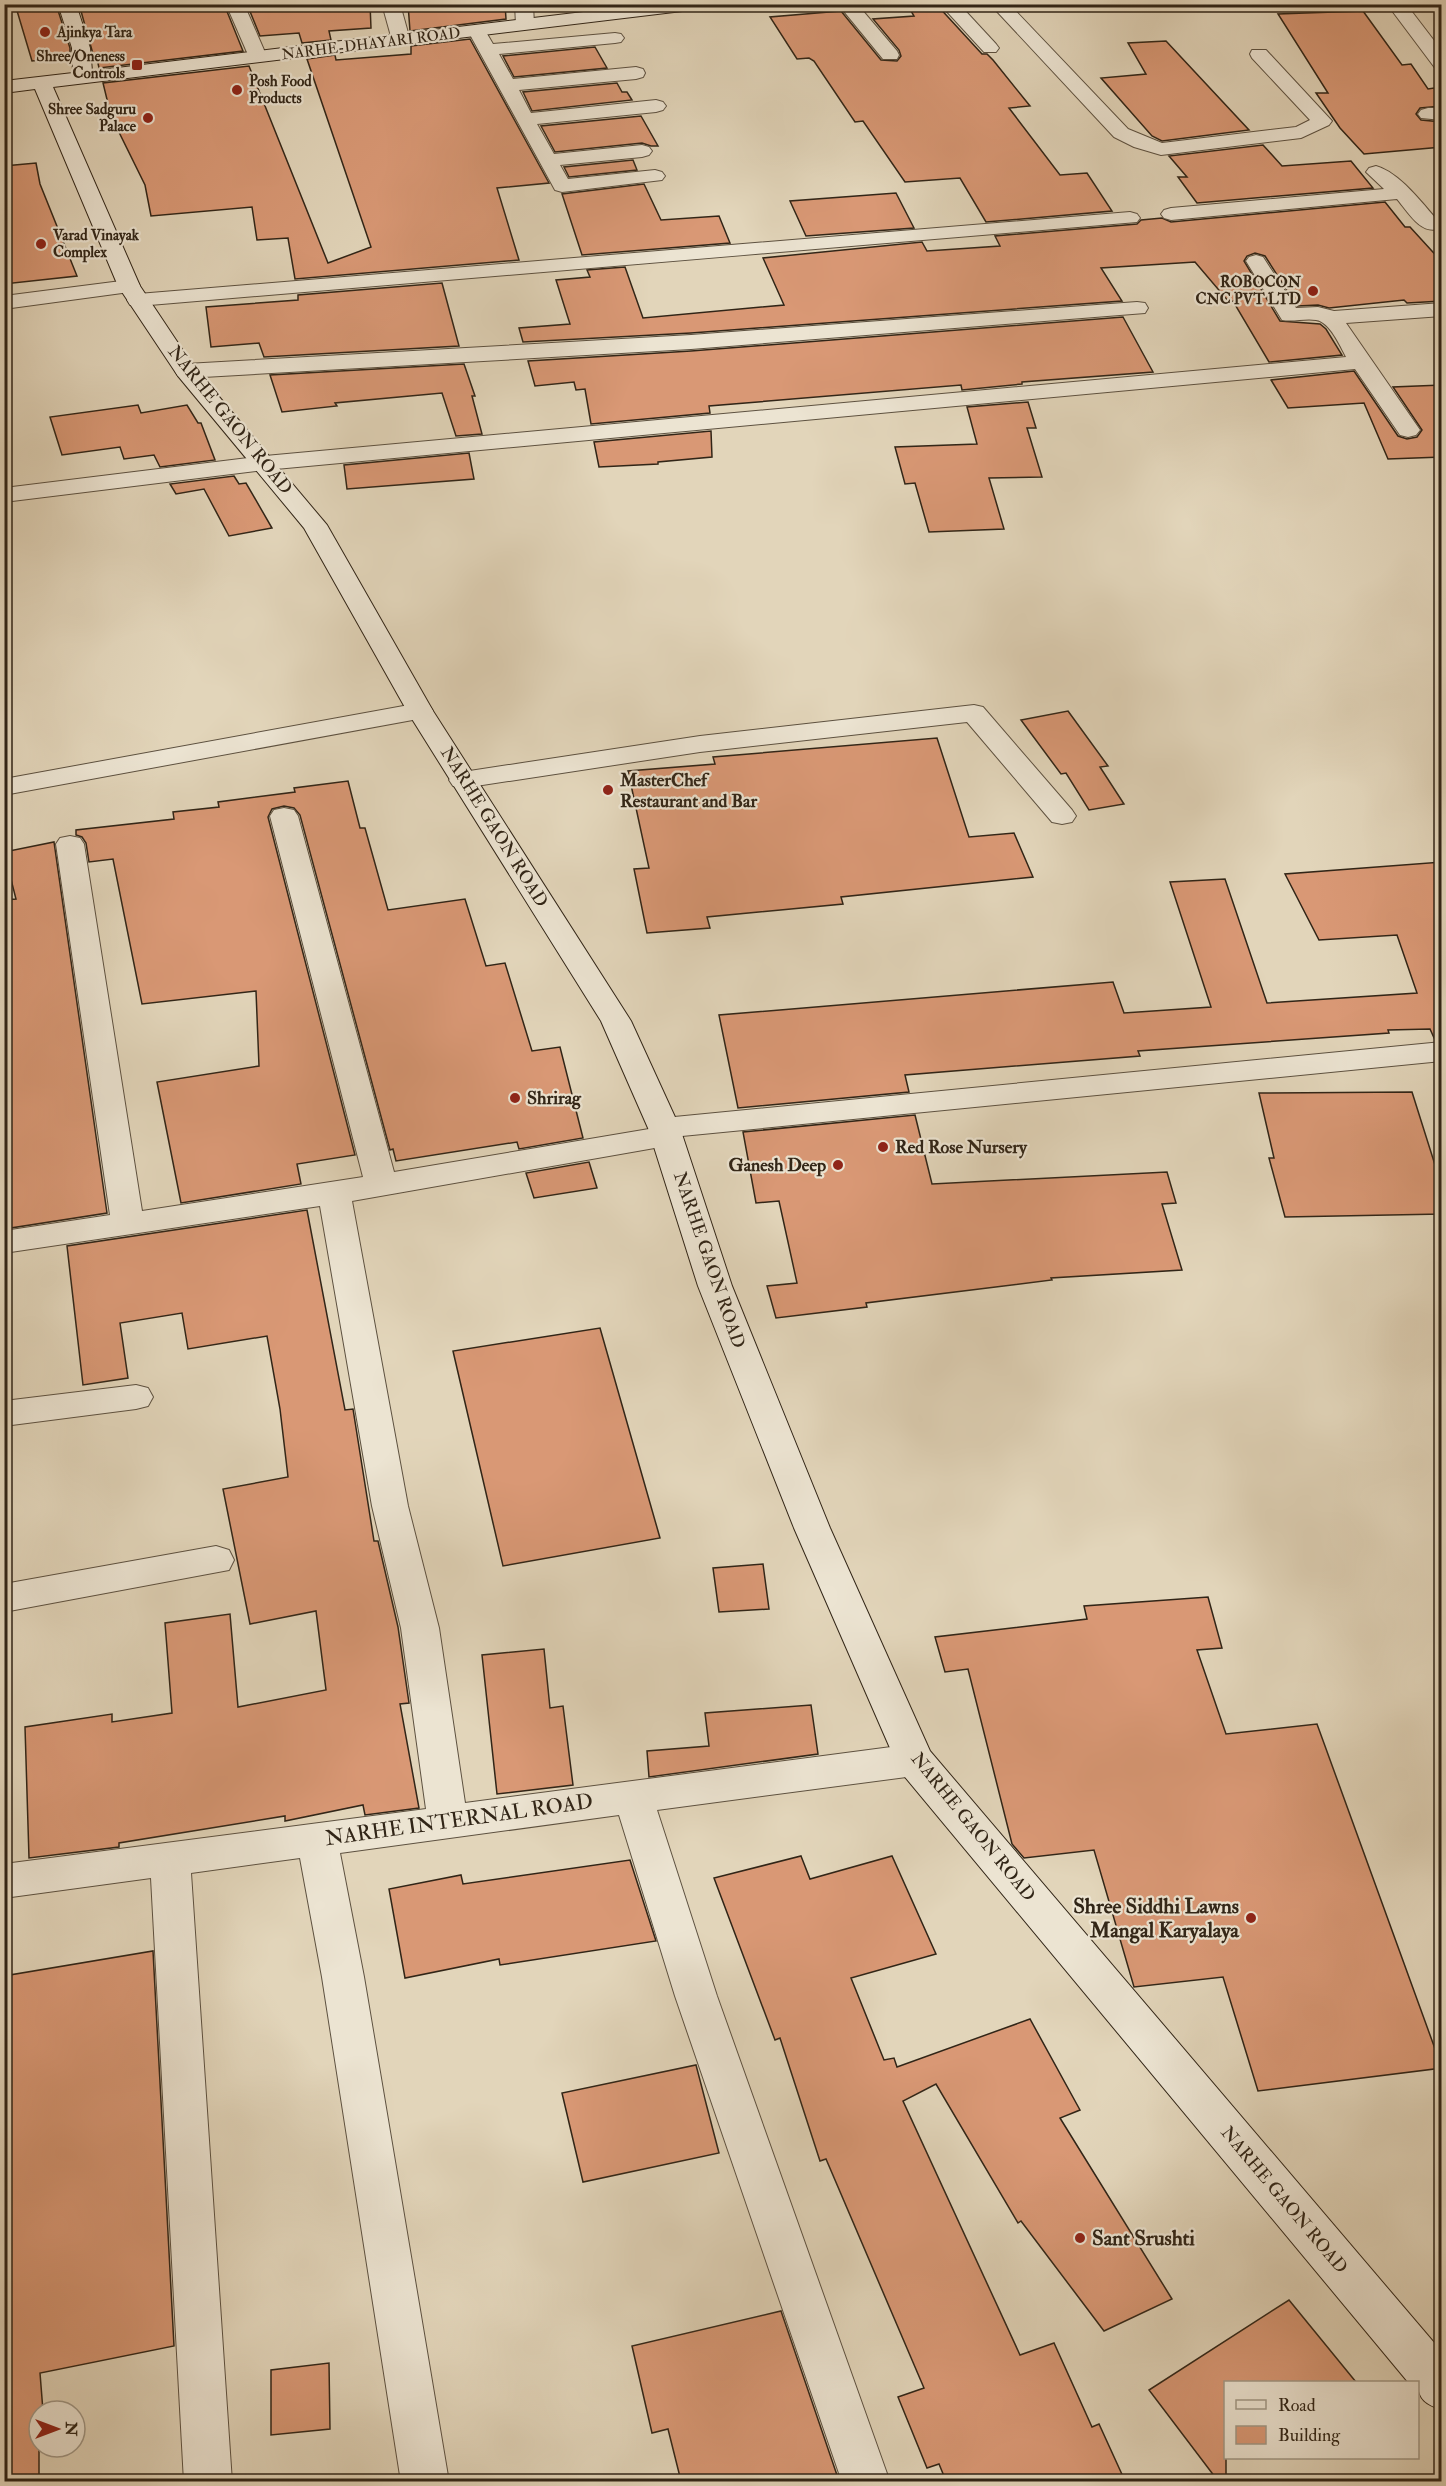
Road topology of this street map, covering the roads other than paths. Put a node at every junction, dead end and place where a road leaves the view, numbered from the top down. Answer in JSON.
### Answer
{"nodes":[{"id":1,"x":67,"y":4,"type":"edge"},
{"id":2,"x":235,"y":4,"type":"edge"},
{"id":3,"x":392,"y":4,"type":"edge"},
{"id":4,"x":524,"y":4,"type":"edge"},
{"id":5,"x":699,"y":4,"type":"edge"},
{"id":6,"x":847,"y":4,"type":"edge"},
{"id":7,"x":949,"y":4,"type":"edge"},
{"id":8,"x":999,"y":4,"type":"edge"},
{"id":9,"x":1396,"y":4,"type":"edge"},
{"id":10,"x":525,"y":25,"type":"junction"},
{"id":11,"x":477,"y":31,"type":"junction"},
{"id":12,"x":615,"y":38,"type":"dead end"},
{"id":13,"x":401,"y":40,"type":"junction"},
{"id":14,"x":990,"y":48,"type":"dead end"},
{"id":15,"x":488,"y":50,"type":"junction"},
{"id":16,"x":1258,"y":54,"type":"dead end"},
{"id":17,"x":890,"y":55,"type":"dead end"},
{"id":18,"x":258,"y":57,"type":"junction"},
{"id":19,"x":1442,"y":64,"type":"edge"},
{"id":20,"x":636,"y":73,"type":"dead end"},
{"id":21,"x":83,"y":78,"type":"junction"},
{"id":22,"x":42,"y":83,"type":"junction"},
{"id":23,"x":507,"y":85,"type":"junction"},
{"id":24,"x":4,"y":87,"type":"edge"},
{"id":25,"x":656,"y":106,"type":"dead end"},
{"id":26,"x":525,"y":119,"type":"junction"},
{"id":27,"x":642,"y":151,"type":"dead end"},
{"id":28,"x":548,"y":160,"type":"junction"},
{"id":29,"x":1376,"y":172,"type":"dead end"},
{"id":30,"x":655,"y":176,"type":"dead end"},
{"id":31,"x":1402,"y":193,"type":"junction"},
{"id":32,"x":1171,"y":214,"type":"dead end"},
{"id":33,"x":1130,"y":218,"type":"dead end"},
{"id":34,"x":1438,"y":229,"type":"edge"},
{"id":35,"x":1256,"y":261,"type":"dead end"},
{"id":36,"x":134,"y":293,"type":"junction"},
{"id":37,"x":4,"y":303,"type":"edge"},
{"id":38,"x":1137,"y":308,"type":"dead end"},
{"id":39,"x":1442,"y":309,"type":"edge"},
{"id":40,"x":1332,"y":318,"type":"junction"},
{"id":41,"x":1361,"y":362,"type":"junction"},
{"id":42,"x":186,"y":371,"type":"junction"},
{"id":43,"x":1408,"y":430,"type":"dead end"},
{"id":44,"x":265,"y":463,"type":"junction"},
{"id":45,"x":4,"y":495,"type":"edge"},
{"id":46,"x":420,"y":711,"type":"junction"},
{"id":47,"x":463,"y":780,"type":"junction"},
{"id":48,"x":4,"y":788,"type":"edge"},
{"id":49,"x":284,"y":816,"type":"dead end"},
{"id":50,"x":1062,"y":816,"type":"dead end"},
{"id":51,"x":69,"y":844,"type":"dead end"},
{"id":52,"x":1442,"y":1051,"type":"edge"},
{"id":53,"x":665,"y":1132,"type":"junction"},
{"id":54,"x":381,"y":1184,"type":"junction"},
{"id":55,"x":334,"y":1193,"type":"junction"},
{"id":56,"x":128,"y":1223,"type":"junction"},
{"id":57,"x":4,"y":1242,"type":"edge"},
{"id":58,"x":135,"y":1397,"type":"dead end"},
{"id":59,"x":4,"y":1414,"type":"edge"},
{"id":60,"x":216,"y":1560,"type":"dead end"},
{"id":61,"x":4,"y":1598,"type":"edge"},
{"id":62,"x":915,"y":1760,"type":"junction"},
{"id":63,"x":633,"y":1797,"type":"junction"},
{"id":64,"x":448,"y":1822,"type":"junction"},
{"id":65,"x":317,"y":1839,"type":"junction"},
{"id":66,"x":170,"y":1859,"type":"junction"},
{"id":67,"x":4,"y":1881,"type":"edge"},
{"id":68,"x":1442,"y":2388,"type":"edge"},
{"id":69,"x":208,"y":2481,"type":"edge"},
{"id":70,"x":425,"y":2481,"type":"edge"},
{"id":71,"x":866,"y":2481,"type":"edge"}],
"edges":[{"from":1,"to":21,"type":"street"},
{"from":2,"to":18,"type":"street"},
{"from":3,"to":13,"type":"street"},
{"from":4,"to":10,"type":"street"},
{"from":5,"to":10,"type":"street","name":"NARHE-DHAYARI ROAD"},
{"from":6,"to":17,"type":"street"},
{"from":7,"to":14,"type":"street"},
{"from":8,"to":16,"type":"street"},
{"from":9,"to":19,"type":"street"},
{"from":10,"to":11,"type":"street","name":"NARHE-DHAYARI ROAD"},
{"from":11,"to":13,"type":"street","name":"NARHE-DHAYARI ROAD"},
{"from":11,"to":15,"type":"street"},
{"from":12,"to":15,"type":"street"},
{"from":13,"to":18,"type":"street","name":"NARHE-DHAYARI ROAD"},
{"from":15,"to":23,"type":"street"},
{"from":18,"to":21,"type":"street","name":"NARHE-DHAYARI ROAD"},
{"from":20,"to":23,"type":"street"},
{"from":21,"to":22,"type":"street","name":"NARHE-DHAYARI ROAD"},
{"from":22,"to":24,"type":"street","name":"NARHE-DHAYARI ROAD"},
{"from":22,"to":36,"type":"street","name":"NARHE GAON ROAD"},
{"from":23,"to":26,"type":"street"},
{"from":25,"to":26,"type":"street"},
{"from":26,"to":28,"type":"street"},
{"from":27,"to":28,"type":"street"},
{"from":28,"to":30,"type":"street"},
{"from":29,"to":31,"type":"street"},
{"from":31,"to":32,"type":"street"},
{"from":31,"to":34,"type":"street"},
{"from":33,"to":36,"type":"street"},
{"from":35,"to":40,"type":"street"},
{"from":36,"to":37,"type":"street"},
{"from":36,"to":42,"type":"street","name":"NARHE GAON ROAD"},
{"from":38,"to":42,"type":"street"},
{"from":39,"to":40,"type":"street"},
{"from":40,"to":41,"type":"street"},
{"from":41,"to":43,"type":"street"},
{"from":41,"to":44,"type":"street"},
{"from":42,"to":44,"type":"street","name":"NARHE GAON ROAD"},
{"from":44,"to":45,"type":"street"},
{"from":44,"to":46,"type":"street","name":"NARHE GAON ROAD"},
{"from":46,"to":47,"type":"street","name":"NARHE GAON ROAD"},
{"from":46,"to":48,"type":"street"},
{"from":47,"to":50,"type":"street"},
{"from":47,"to":53,"type":"street","name":"NARHE GAON ROAD"},
{"from":49,"to":54,"type":"street"},
{"from":51,"to":56,"type":"street"},
{"from":52,"to":53,"type":"street"},
{"from":53,"to":54,"type":"street"},
{"from":53,"to":62,"type":"street","name":"NARHE GAON ROAD"},
{"from":54,"to":55,"type":"street"},
{"from":55,"to":56,"type":"street"},
{"from":55,"to":64,"type":"street"},
{"from":56,"to":57,"type":"street"},
{"from":58,"to":59,"type":"street"},
{"from":60,"to":61,"type":"street"},
{"from":62,"to":63,"type":"street","name":"NARHE INTERNAL ROAD"},
{"from":62,"to":68,"type":"street","name":"NARHE GAON ROAD"},
{"from":63,"to":64,"type":"street","name":"NARHE INTERNAL ROAD"},
{"from":63,"to":71,"type":"street"},
{"from":64,"to":65,"type":"street","name":"NARHE INTERNAL ROAD"},
{"from":65,"to":66,"type":"street","name":"NARHE INTERNAL ROAD"},
{"from":65,"to":70,"type":"street"},
{"from":66,"to":67,"type":"street","name":"NARHE INTERNAL ROAD"},
{"from":66,"to":69,"type":"street"}]}
